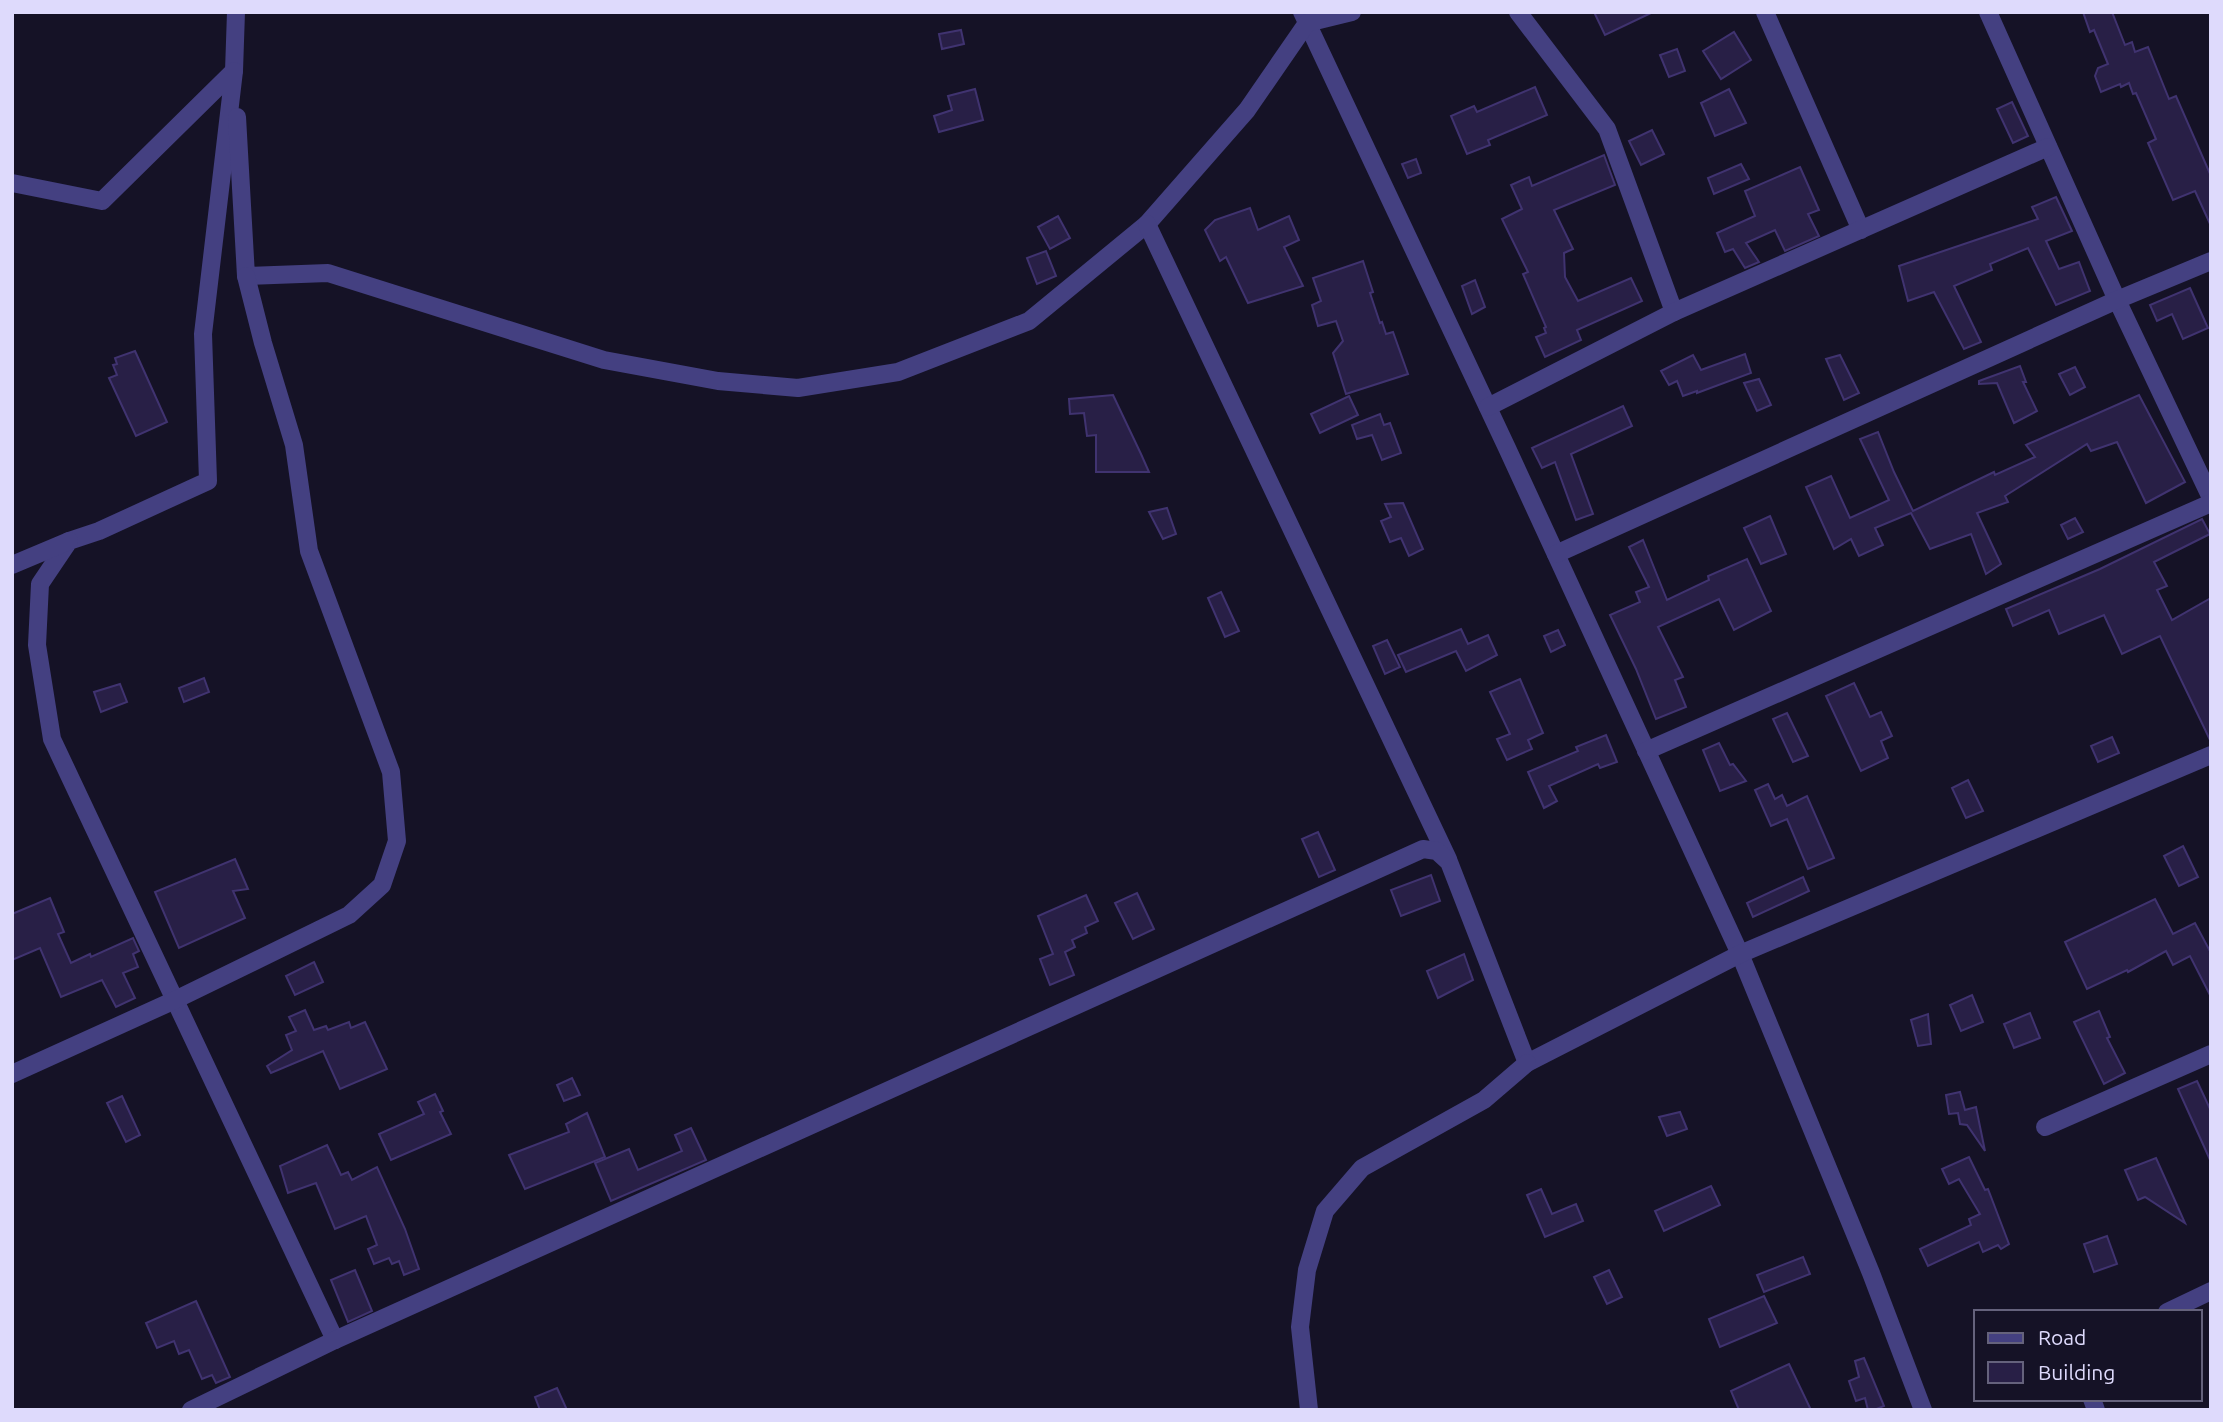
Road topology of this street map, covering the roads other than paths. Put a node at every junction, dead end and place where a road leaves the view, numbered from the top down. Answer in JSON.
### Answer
{"nodes":[{"id":1,"x":236,"y":12,"type":"edge"},
{"id":2,"x":1352,"y":12,"type":"edge"},
{"id":3,"x":1518,"y":12,"type":"edge"},
{"id":4,"x":1765,"y":12,"type":"edge"},
{"id":5,"x":1988,"y":12,"type":"edge"},
{"id":6,"x":1305,"y":18,"type":"edge"},
{"id":7,"x":234,"y":71,"type":"junction"},
{"id":8,"x":2048,"y":148,"type":"junction"},
{"id":9,"x":12,"y":183,"type":"edge"},
{"id":10,"x":1147,"y":224,"type":"junction"},
{"id":11,"x":1861,"y":230,"type":"junction"},
{"id":12,"x":2211,"y":261,"type":"edge"},
{"id":13,"x":246,"y":276,"type":"junction"},
{"id":14,"x":2117,"y":300,"type":"junction"},
{"id":15,"x":1674,"y":312,"type":"junction"},
{"id":16,"x":1488,"y":407,"type":"junction"},
{"id":17,"x":2211,"y":500,"type":"edge"},
{"id":18,"x":69,"y":541,"type":"junction"},
{"id":19,"x":1556,"y":554,"type":"junction"},
{"id":20,"x":12,"y":565,"type":"edge"},
{"id":21,"x":1646,"y":751,"type":"junction"},
{"id":22,"x":2211,"y":755,"type":"edge"},
{"id":23,"x":1449,"y":862,"type":"junction"},
{"id":24,"x":1740,"y":954,"type":"junction"},
{"id":25,"x":175,"y":1000,"type":"junction"},
{"id":26,"x":2211,"y":1054,"type":"edge"},
{"id":27,"x":1527,"y":1063,"type":"junction"},
{"id":28,"x":12,"y":1074,"type":"edge"},
{"id":29,"x":2045,"y":1127,"type":"dead end"},
{"id":30,"x":2211,"y":1292,"type":"edge"},
{"id":31,"x":2171,"y":1310,"type":"edge"},
{"id":32,"x":335,"y":1340,"type":"junction"},
{"id":33,"x":191,"y":1410,"type":"edge"},
{"id":34,"x":1309,"y":1410,"type":"edge"},
{"id":35,"x":1923,"y":1410,"type":"edge"}],
"edges":[{"from":1,"to":7,"type":"street"},
{"from":2,"to":6,"type":"street"},
{"from":3,"to":15,"type":"street"},
{"from":4,"to":11,"type":"street"},
{"from":5,"to":8,"type":"street"},
{"from":6,"to":10,"type":"street"},
{"from":6,"to":16,"type":"street"},
{"from":7,"to":9,"type":"street"},
{"from":7,"to":13,"type":"street"},
{"from":7,"to":18,"type":"street"},
{"from":8,"to":11,"type":"street"},
{"from":8,"to":14,"type":"street"},
{"from":10,"to":13,"type":"street"},
{"from":10,"to":23,"type":"street"},
{"from":11,"to":15,"type":"street"},
{"from":12,"to":14,"type":"street"},
{"from":13,"to":25,"type":"street"},
{"from":14,"to":17,"type":"street"},
{"from":14,"to":19,"type":"street"},
{"from":15,"to":16,"type":"street"},
{"from":16,"to":19,"type":"street"},
{"from":17,"to":21,"type":"street"},
{"from":18,"to":20,"type":"street"},
{"from":18,"to":25,"type":"street"},
{"from":19,"to":21,"type":"street"},
{"from":21,"to":24,"type":"street"},
{"from":22,"to":24,"type":"street"},
{"from":23,"to":27,"type":"street"},
{"from":23,"to":32,"type":"street"},
{"from":24,"to":27,"type":"street"},
{"from":24,"to":35,"type":"street"},
{"from":25,"to":28,"type":"street"},
{"from":25,"to":32,"type":"street"},
{"from":26,"to":29,"type":"street"},
{"from":27,"to":34,"type":"street"},
{"from":30,"to":31,"type":"street"},
{"from":32,"to":33,"type":"street"}]}
